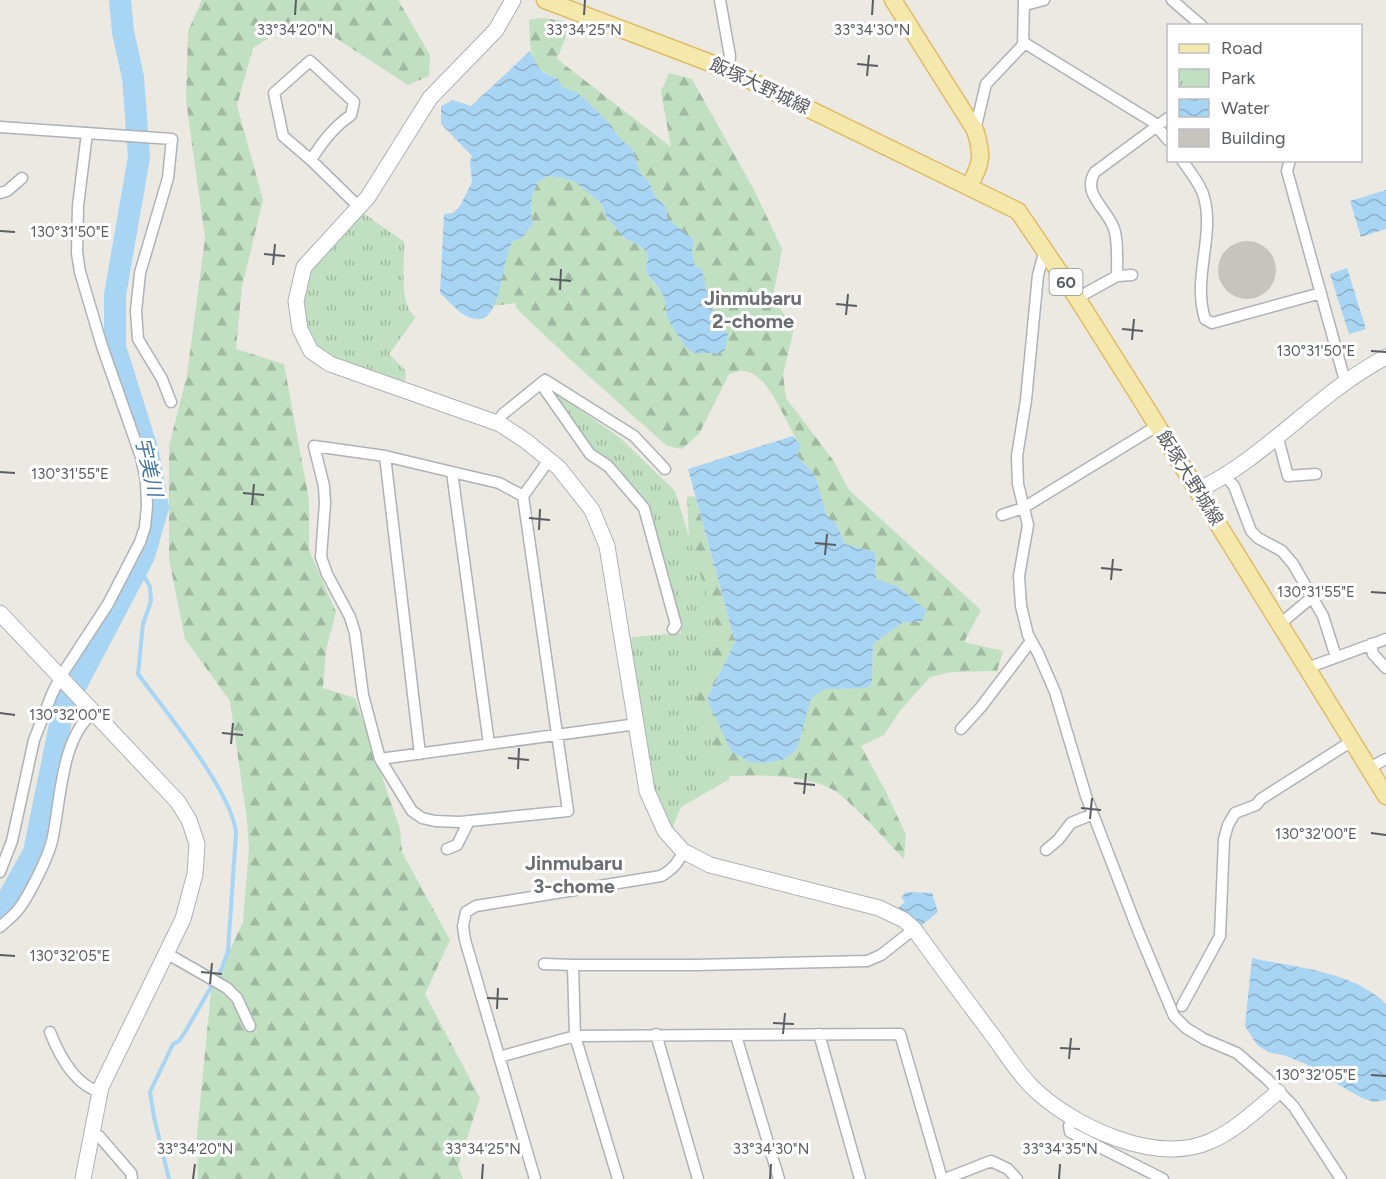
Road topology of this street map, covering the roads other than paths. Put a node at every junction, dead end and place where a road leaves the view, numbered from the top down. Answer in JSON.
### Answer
{"nodes":[{"id":1,"x":513,"y":0,"type":"edge"},
{"id":2,"x":545,"y":0,"type":"edge"},
{"id":3,"x":720,"y":0,"type":"edge"},
{"id":4,"x":893,"y":0,"type":"edge"},
{"id":5,"x":1044,"y":0,"type":"edge"},
{"id":6,"x":1172,"y":0,"type":"edge"},
{"id":7,"x":1024,"y":2,"type":"edge"},
{"id":8,"x":1200,"y":24,"type":"edge"},
{"id":9,"x":1023,"y":42,"type":"junction"},
{"id":10,"x":729,"y":70,"type":"junction"},
{"id":11,"x":1167,"y":119,"type":"edge"},
{"id":12,"x":1158,"y":126,"type":"junction"},
{"id":13,"x":0,"y":127,"type":"edge"},
{"id":14,"x":975,"y":130,"type":"junction"},
{"id":15,"x":87,"y":133,"type":"junction"},
{"id":16,"x":1167,"y":139,"type":"edge"},
{"id":17,"x":312,"y":160,"type":"junction"},
{"id":18,"x":1183,"y":162,"type":"edge"},
{"id":19,"x":1289,"y":162,"type":"edge"},
{"id":20,"x":22,"y":178,"type":"dead end"},
{"id":21,"x":969,"y":186,"type":"junction"},
{"id":22,"x":0,"y":193,"type":"edge"},
{"id":23,"x":359,"y":207,"type":"junction"},
{"id":24,"x":1045,"y":250,"type":"junction"},
{"id":25,"x":1132,"y":275,"type":"dead end"},
{"id":26,"x":1117,"y":276,"type":"junction"},
{"id":27,"x":1321,"y":292,"type":"junction"},
{"id":28,"x":1077,"y":298,"type":"junction"},
{"id":29,"x":1385,"y":360,"type":"edge"},
{"id":30,"x":1345,"y":381,"type":"junction"},
{"id":31,"x":541,"y":384,"type":"junction"},
{"id":32,"x":171,"y":402,"type":"dead end"},
{"id":33,"x":496,"y":423,"type":"junction"},
{"id":34,"x":1157,"y":426,"type":"junction"},
{"id":35,"x":1277,"y":435,"type":"junction"},
{"id":36,"x":385,"y":456,"type":"junction"},
{"id":37,"x":549,"y":460,"type":"junction"},
{"id":38,"x":665,"y":469,"type":"dead end"},
{"id":39,"x":452,"y":472,"type":"junction"},
{"id":40,"x":1317,"y":474,"type":"dead end"},
{"id":41,"x":1225,"y":476,"type":"junction"},
{"id":42,"x":1198,"y":490,"type":"junction"},
{"id":43,"x":523,"y":496,"type":"junction"},
{"id":44,"x":1023,"y":508,"type":"junction"},
{"id":45,"x":1002,"y":515,"type":"dead end"},
{"id":46,"x":1315,"y":595,"type":"junction"},
{"id":47,"x":0,"y":613,"type":"edge"},
{"id":48,"x":1280,"y":624,"type":"junction"},
{"id":49,"x":673,"y":629,"type":"dead end"},
{"id":50,"x":1386,"y":639,"type":"edge"},
{"id":51,"x":1031,"y":641,"type":"junction"},
{"id":52,"x":1371,"y":644,"type":"junction"},
{"id":53,"x":1336,"y":657,"type":"junction"},
{"id":54,"x":1307,"y":668,"type":"junction"},
{"id":55,"x":1386,"y":668,"type":"edge"},
{"id":56,"x":63,"y":679,"type":"junction"},
{"id":57,"x":92,"y":710,"type":"junction"},
{"id":58,"x":637,"y":724,"type":"junction"},
{"id":59,"x":961,"y":729,"type":"dead end"},
{"id":60,"x":557,"y":733,"type":"junction"},
{"id":61,"x":1352,"y":741,"type":"junction"},
{"id":62,"x":489,"y":744,"type":"junction"},
{"id":63,"x":420,"y":754,"type":"junction"},
{"id":64,"x":380,"y":759,"type":"junction"},
{"id":65,"x":1386,"y":759,"type":"edge"},
{"id":66,"x":1369,"y":768,"type":"junction"},
{"id":67,"x":1386,"y":796,"type":"edge"},
{"id":68,"x":1093,"y":814,"type":"junction"},
{"id":69,"x":469,"y":821,"type":"junction"},
{"id":70,"x":447,"y":849,"type":"dead end"},
{"id":71,"x":1046,"y":850,"type":"dead end"},
{"id":72,"x":683,"y":851,"type":"junction"},
{"id":73,"x":0,"y":872,"type":"edge"},
{"id":74,"x":0,"y":927,"type":"edge"},
{"id":75,"x":914,"y":929,"type":"junction"},
{"id":76,"x":166,"y":953,"type":"junction"},
{"id":77,"x":544,"y":964,"type":"dead end"},
{"id":78,"x":573,"y":965,"type":"junction"},
{"id":79,"x":1182,"y":1006,"type":"dead end"},
{"id":80,"x":250,"y":1026,"type":"dead end"},
{"id":81,"x":50,"y":1032,"type":"dead end"},
{"id":82,"x":656,"y":1034,"type":"junction"},
{"id":83,"x":819,"y":1034,"type":"junction"},
{"id":84,"x":575,"y":1036,"type":"junction"},
{"id":85,"x":736,"y":1036,"type":"junction"},
{"id":86,"x":499,"y":1057,"type":"junction"},
{"id":87,"x":99,"y":1092,"type":"junction"},
{"id":88,"x":1278,"y":1092,"type":"junction"},
{"id":89,"x":1072,"y":1117,"type":"junction"},
{"id":90,"x":91,"y":1134,"type":"junction"},
{"id":91,"x":83,"y":1179,"type":"edge"},
{"id":92,"x":132,"y":1179,"type":"edge"},
{"id":93,"x":535,"y":1179,"type":"edge"},
{"id":94,"x":618,"y":1179,"type":"edge"},
{"id":95,"x":698,"y":1179,"type":"edge"},
{"id":96,"x":779,"y":1179,"type":"edge"},
{"id":97,"x":860,"y":1179,"type":"edge"},
{"id":98,"x":943,"y":1179,"type":"edge"},
{"id":99,"x":1017,"y":1179,"type":"edge"},
{"id":100,"x":1162,"y":1179,"type":"edge"},
{"id":101,"x":1341,"y":1179,"type":"edge"}],
"edges":[{"from":1,"to":23,"type":"street"},
{"from":2,"to":10,"type":"main road","name":"飯塚大野城線","number":"60"},
{"from":3,"to":10,"type":"street"},
{"from":4,"to":14,"type":"main road"},
{"from":5,"to":7,"type":"street"},
{"from":6,"to":8,"type":"street"},
{"from":7,"to":9,"type":"street"},
{"from":9,"to":12,"type":"street"},
{"from":9,"to":14,"type":"street"},
{"from":10,"to":21,"type":"main road","name":"飯塚大野城線","number":"60"},
{"from":11,"to":12,"type":"street"},
{"from":12,"to":16,"type":"street"},
{"from":12,"to":26,"type":"street"},
{"from":13,"to":15,"type":"street"},
{"from":14,"to":21,"type":"main road"},
{"from":15,"to":32,"type":"street"},
{"from":15,"to":56,"type":"street"},
{"from":17,"to":17,"type":"street"},
{"from":17,"to":23,"type":"street"},
{"from":18,"to":27,"type":"street"},
{"from":19,"to":27,"type":"street"},
{"from":20,"to":22,"type":"street"},
{"from":21,"to":24,"type":"main road","name":"飯塚大野城線","number":"60"},
{"from":23,"to":33,"type":"street"},
{"from":24,"to":28,"type":"main road","name":"飯塚大野城線","number":"60"},
{"from":24,"to":44,"type":"street"},
{"from":25,"to":26,"type":"street"},
{"from":26,"to":28,"type":"street"},
{"from":27,"to":30,"type":"street"},
{"from":28,"to":34,"type":"main road","name":"飯塚大野城線","number":"60"},
{"from":29,"to":30,"type":"street"},
{"from":30,"to":35,"type":"street"},
{"from":31,"to":33,"type":"street"},
{"from":31,"to":38,"type":"street"},
{"from":31,"to":49,"type":"street"},
{"from":33,"to":37,"type":"street"},
{"from":34,"to":42,"type":"main road","name":"飯塚大野城線","number":"60"},
{"from":34,"to":44,"type":"street"},
{"from":35,"to":40,"type":"street"},
{"from":35,"to":41,"type":"street"},
{"from":36,"to":39,"type":"street"},
{"from":36,"to":63,"type":"street"},
{"from":36,"to":64,"type":"street"},
{"from":37,"to":43,"type":"street"},
{"from":37,"to":58,"type":"street"},
{"from":39,"to":43,"type":"street"},
{"from":39,"to":62,"type":"street"},
{"from":41,"to":42,"type":"street"},
{"from":41,"to":46,"type":"street"},
{"from":42,"to":48,"type":"main road","name":"飯塚大野城線","number":"60"},
{"from":43,"to":60,"type":"street"},
{"from":44,"to":45,"type":"street"},
{"from":44,"to":51,"type":"street"},
{"from":46,"to":48,"type":"street"},
{"from":46,"to":53,"type":"street"},
{"from":47,"to":56,"type":"street"},
{"from":48,"to":54,"type":"main road","name":"飯塚大野城線","number":"60"},
{"from":50,"to":52,"type":"street"},
{"from":51,"to":59,"type":"street"},
{"from":51,"to":68,"type":"street"},
{"from":52,"to":53,"type":"street"},
{"from":52,"to":55,"type":"street"},
{"from":53,"to":54,"type":"street"},
{"from":54,"to":61,"type":"main road","name":"飯塚大野城線","number":"60"},
{"from":56,"to":57,"type":"street"},
{"from":56,"to":73,"type":"street"},
{"from":57,"to":74,"type":"street"},
{"from":57,"to":76,"type":"street"},
{"from":58,"to":60,"type":"street"},
{"from":58,"to":72,"type":"street"},
{"from":60,"to":62,"type":"street"},
{"from":60,"to":69,"type":"street"},
{"from":61,"to":66,"type":"main road","name":"飯塚大野城線","number":"60"},
{"from":61,"to":79,"type":"street"},
{"from":62,"to":63,"type":"street"},
{"from":63,"to":64,"type":"street"},
{"from":64,"to":69,"type":"street"},
{"from":65,"to":66,"type":"street"},
{"from":66,"to":67,"type":"main road","name":"飯塚大野城線","number":"60"},
{"from":68,"to":71,"type":"street"},
{"from":68,"to":88,"type":"street"},
{"from":69,"to":70,"type":"street"},
{"from":72,"to":75,"type":"street"},
{"from":72,"to":86,"type":"street"},
{"from":75,"to":78,"type":"street"},
{"from":75,"to":89,"type":"street"},
{"from":76,"to":80,"type":"street"},
{"from":76,"to":87,"type":"street"},
{"from":77,"to":78,"type":"street"},
{"from":78,"to":84,"type":"street"},
{"from":81,"to":87,"type":"street"},
{"from":82,"to":84,"type":"street"},
{"from":82,"to":85,"type":"street"},
{"from":82,"to":95,"type":"street"},
{"from":83,"to":85,"type":"street"},
{"from":83,"to":97,"type":"street"},
{"from":83,"to":98,"type":"street"},
{"from":84,"to":86,"type":"street"},
{"from":84,"to":94,"type":"street"},
{"from":85,"to":96,"type":"street"},
{"from":86,"to":93,"type":"street"},
{"from":87,"to":90,"type":"street"},
{"from":88,"to":89,"type":"street"},
{"from":88,"to":101,"type":"street"},
{"from":89,"to":100,"type":"street"},
{"from":90,"to":91,"type":"street"},
{"from":90,"to":92,"type":"street"},
{"from":98,"to":99,"type":"street"}]}
